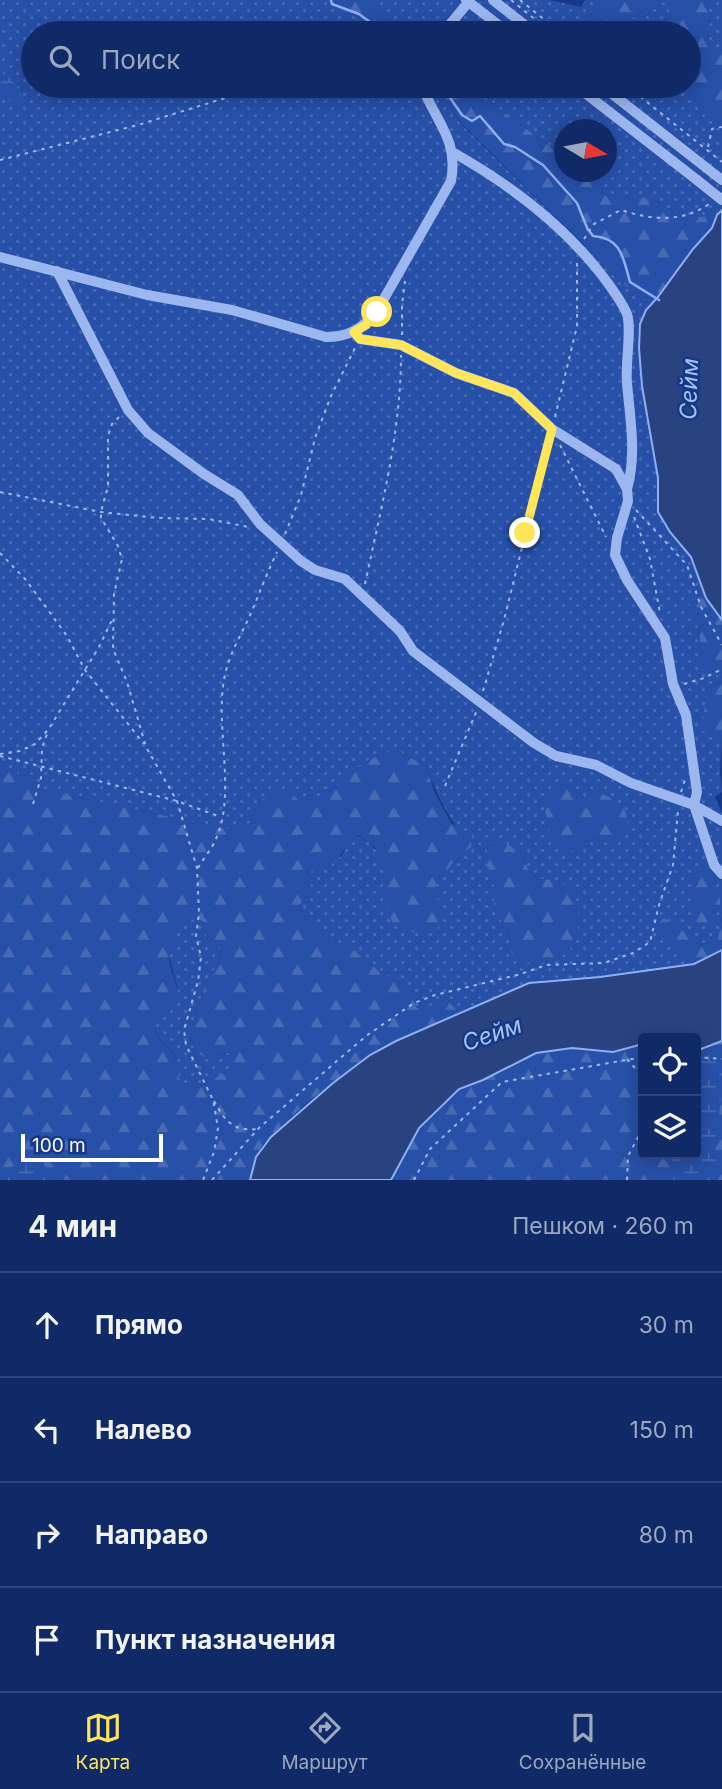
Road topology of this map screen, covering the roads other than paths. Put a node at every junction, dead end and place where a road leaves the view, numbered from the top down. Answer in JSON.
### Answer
{"nodes":[{"id":1,"x":493,"y":0,"type":"edge"},
{"id":2,"x":468,"y":1,"type":"edge"},
{"id":3,"x":452,"y":21,"type":"edge"},
{"id":4,"x":494,"y":21,"type":"edge"},
{"id":5,"x":520,"y":21,"type":"edge"},
{"id":6,"x":427,"y":98,"type":"edge"},
{"id":7,"x":591,"y":98,"type":"edge"},
{"id":8,"x":617,"y":98,"type":"edge"},
{"id":9,"x":454,"y":153,"type":"junction"},
{"id":10,"x":722,"y":180,"type":"edge"},
{"id":11,"x":722,"y":200,"type":"edge"},
{"id":12,"x":0,"y":257,"type":"edge"},
{"id":13,"x":57,"y":271,"type":"junction"},
{"id":14,"x":357,"y":336,"type":"junction"},
{"id":15,"x":627,"y":489,"type":"junction"},
{"id":16,"x":694,"y":806,"type":"junction"},
{"id":17,"x":722,"y":821,"type":"edge"},
{"id":18,"x":722,"y":874,"type":"edge"}],
"edges":[{"from":1,"to":5,"type":"street"},
{"from":2,"to":3,"type":"street"},
{"from":2,"to":4,"type":"street"},
{"from":6,"to":9,"type":"street"},
{"from":7,"to":11,"type":"street","bridge":true},
{"from":8,"to":10,"type":"street"},
{"from":9,"to":14,"type":"street"},
{"from":9,"to":15,"type":"street"},
{"from":12,"to":13,"type":"street"},
{"from":13,"to":14,"type":"street"},
{"from":13,"to":16,"type":"street"},
{"from":14,"to":15,"type":"street"},
{"from":15,"to":16,"type":"street"},
{"from":16,"to":17,"type":"street"},
{"from":16,"to":18,"type":"street"}]}
